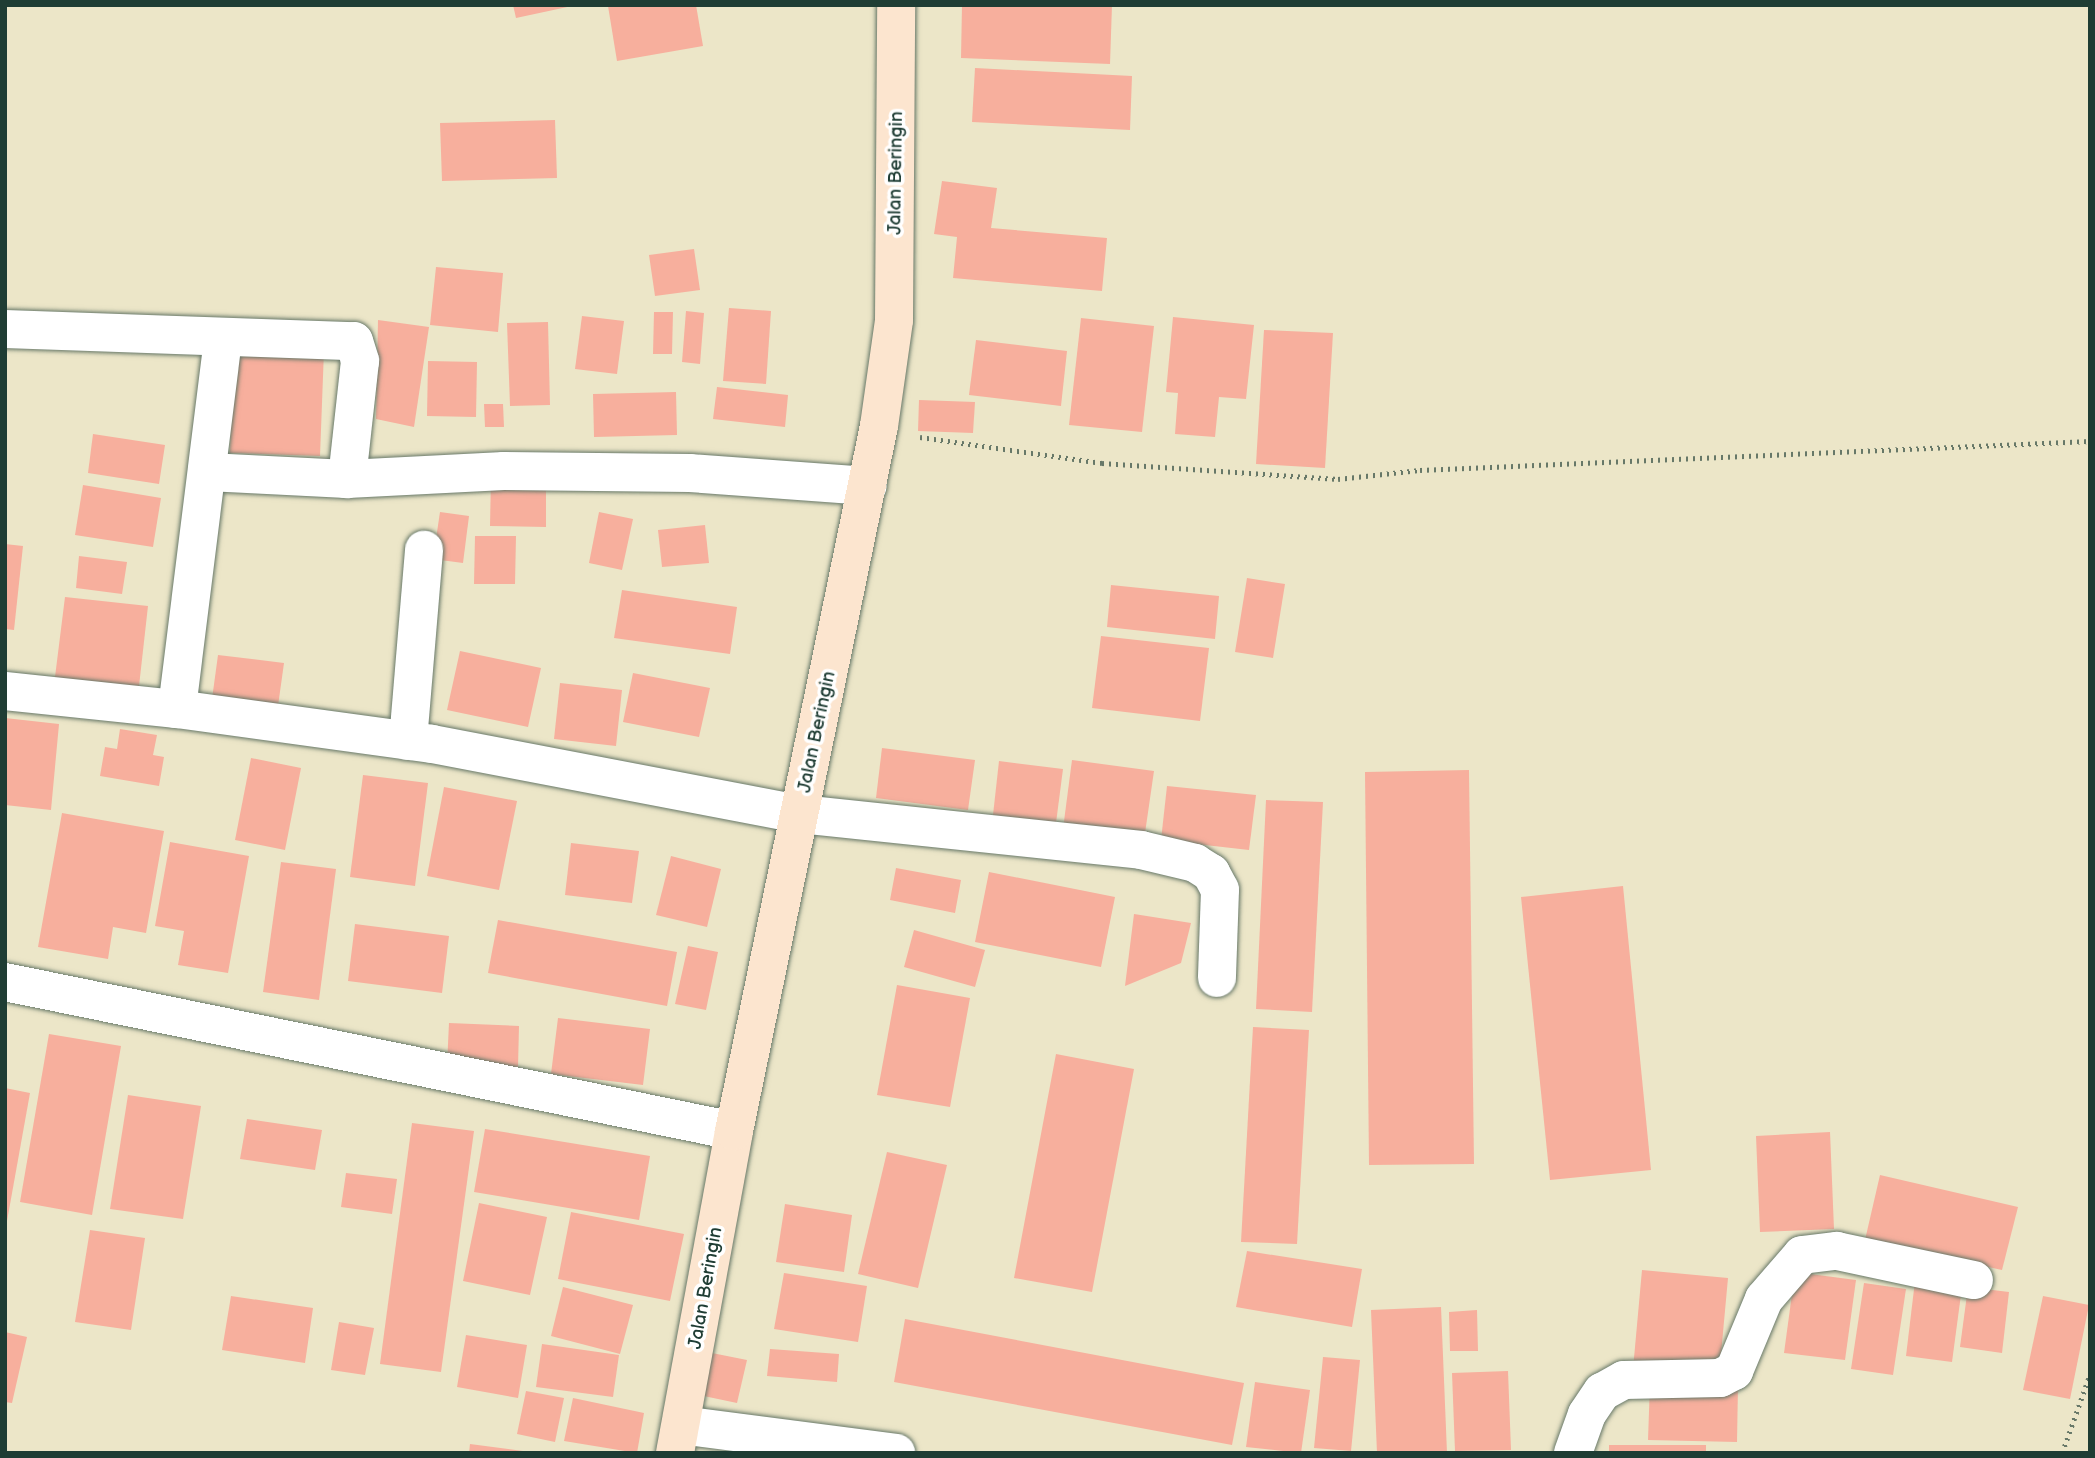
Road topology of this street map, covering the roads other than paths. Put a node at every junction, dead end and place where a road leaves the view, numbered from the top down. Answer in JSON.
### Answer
{"nodes":[{"id":1,"x":896,"y":5,"type":"edge"},
{"id":2,"x":5,"y":329,"type":"edge"},
{"id":3,"x":223,"y":339,"type":"junction"},
{"id":4,"x":208,"y":471,"type":"junction"},
{"id":5,"x":346,"y":479,"type":"junction"},
{"id":6,"x":868,"y":486,"type":"junction"},
{"id":7,"x":424,"y":550,"type":"dead end"},
{"id":8,"x":5,"y":691,"type":"edge"},
{"id":9,"x":177,"y":709,"type":"junction"},
{"id":10,"x":408,"y":741,"type":"junction"},
{"id":11,"x":800,"y":814,"type":"junction"},
{"id":12,"x":1217,"y":978,"type":"dead end"},
{"id":13,"x":5,"y":982,"type":"edge"},
{"id":14,"x":734,"y":1131,"type":"junction"},
{"id":15,"x":1974,"y":1280,"type":"dead end"},
{"id":16,"x":678,"y":1439,"type":"edge"},
{"id":17,"x":896,"y":1453,"type":"edge"},
{"id":18,"x":1573,"y":1453,"type":"edge"}],
"edges":[{"from":1,"to":6,"type":"street","name":"Jalan Beringin"},
{"from":2,"to":3,"type":"street"},
{"from":3,"to":4,"type":"street"},
{"from":3,"to":5,"type":"street"},
{"from":4,"to":5,"type":"street"},
{"from":4,"to":9,"type":"street"},
{"from":5,"to":6,"type":"street"},
{"from":6,"to":11,"type":"street","name":"Jalan Beringin"},
{"from":7,"to":10,"type":"street"},
{"from":8,"to":9,"type":"street"},
{"from":9,"to":10,"type":"street"},
{"from":10,"to":11,"type":"street"},
{"from":11,"to":12,"type":"street"},
{"from":11,"to":14,"type":"street","name":"Jalan Beringin"},
{"from":13,"to":14,"type":"street"},
{"from":14,"to":16,"type":"street","name":"Jalan Beringin"},
{"from":15,"to":18,"type":"street"},
{"from":16,"to":17,"type":"street"}]}
